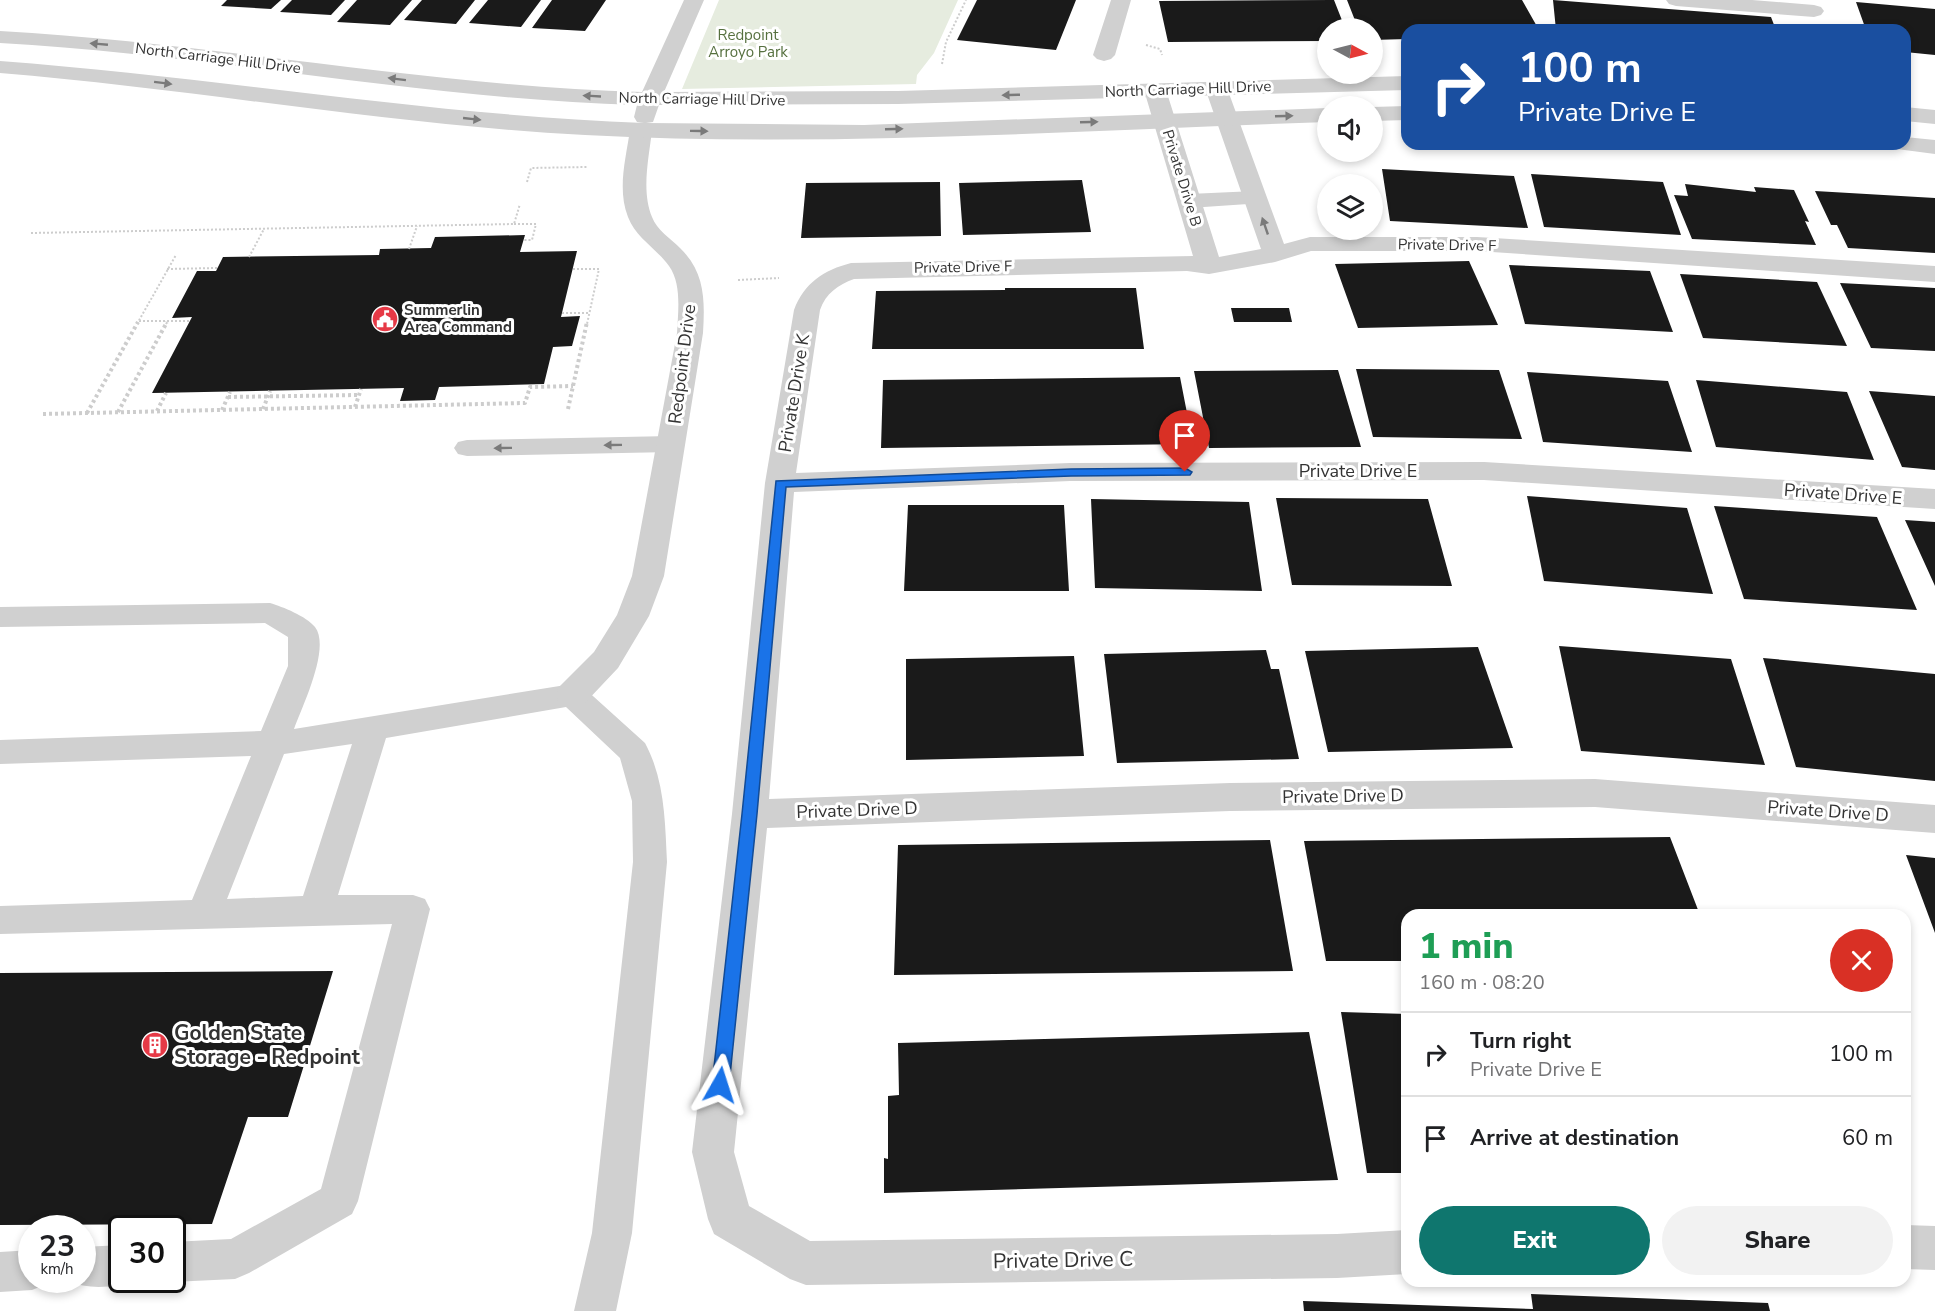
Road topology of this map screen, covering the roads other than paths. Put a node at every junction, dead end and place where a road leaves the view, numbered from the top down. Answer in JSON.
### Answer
{"nodes":[{"id":1,"x":694,"y":0,"type":"edge"},
{"id":2,"x":1120,"y":0,"type":"edge"},
{"id":3,"x":1676,"y":0,"type":"edge"},
{"id":4,"x":1815,"y":14,"type":"edge"},
{"id":5,"x":0,"y":37,"type":"edge"},
{"id":6,"x":1104,"y":55,"type":"dead end"},
{"id":7,"x":0,"y":66,"type":"edge"},
{"id":8,"x":1401,"y":83,"type":"edge"},
{"id":9,"x":1216,"y":88,"type":"junction"},
{"id":10,"x":1155,"y":90,"type":"junction"},
{"id":11,"x":650,"y":98,"type":"junction"},
{"id":12,"x":1401,"y":113,"type":"edge"},
{"id":13,"x":1383,"y":114,"type":"edge"},
{"id":14,"x":1317,"y":115,"type":"edge"},
{"id":15,"x":1911,"y":115,"type":"edge"},
{"id":16,"x":1226,"y":117,"type":"junction"},
{"id":17,"x":1935,"y":117,"type":"edge"},
{"id":18,"x":1164,"y":120,"type":"junction"},
{"id":19,"x":641,"y":130,"type":"junction"},
{"id":20,"x":1911,"y":145,"type":"edge"},
{"id":21,"x":1935,"y":147,"type":"edge"},
{"id":22,"x":1255,"y":198,"type":"junction"},
{"id":23,"x":1190,"y":201,"type":"junction"},
{"id":24,"x":1275,"y":254,"type":"junction"},
{"id":25,"x":1209,"y":266,"type":"junction"},
{"id":26,"x":1935,"y":274,"type":"edge"},
{"id":27,"x":820,"y":286,"type":"joint"},
{"id":28,"x":672,"y":444,"type":"junction"},
{"id":29,"x":467,"y":448,"type":"dead end"},
{"id":30,"x":780,"y":483,"type":"junction"},
{"id":31,"x":1935,"y":500,"type":"edge"},
{"id":32,"x":0,"y":616,"type":"edge"},
{"id":33,"x":572,"y":695,"type":"junction"},
{"id":34,"x":373,"y":728,"type":"junction"},
{"id":35,"x":273,"y":743,"type":"junction"},
{"id":36,"x":0,"y":752,"type":"edge"},
{"id":37,"x":750,"y":814,"type":"junction"},
{"id":38,"x":1935,"y":819,"type":"edge"},
{"id":39,"x":316,"y":910,"type":"junction"},
{"id":40,"x":204,"y":914,"type":"junction"},
{"id":41,"x":0,"y":920,"type":"edge"},
{"id":42,"x":730,"y":1219,"type":"joint"},
{"id":43,"x":1911,"y":1247,"type":"edge"},
{"id":44,"x":1935,"y":1248,"type":"edge"},
{"id":45,"x":1401,"y":1252,"type":"edge"},
{"id":46,"x":186,"y":1261,"type":"edge"},
{"id":47,"x":18,"y":1271,"type":"edge"},
{"id":48,"x":0,"y":1272,"type":"edge"},
{"id":49,"x":596,"y":1311,"type":"edge"}],
"edges":[{"from":1,"to":11,"type":"street","name":"Redpoint Drive"},
{"from":2,"to":6,"type":"street"},
{"from":3,"to":4,"type":"street"},
{"from":11,"to":5,"type":"street","name":"North Carriage Hill Drive","one_way":true},
{"from":7,"to":19,"type":"street","name":"North Carriage Hill Drive","one_way":true},
{"from":8,"to":9,"type":"street","name":"North Carriage Hill Drive"},
{"from":9,"to":10,"type":"street","name":"North Carriage Hill Drive"},
{"from":9,"to":16,"type":"street"},
{"from":10,"to":11,"type":"street","name":"North Carriage Hill Drive","one_way":true},
{"from":10,"to":18,"type":"street","name":"Private Drive B"},
{"from":11,"to":19,"type":"street","name":"Redpoint Drive"},
{"from":12,"to":13,"type":"street"},
{"from":16,"to":14,"type":"street","name":"North Carriage Hill Drive","one_way":true},
{"from":15,"to":17,"type":"street"},
{"from":16,"to":18,"type":"street","name":"North Carriage Hill Drive"},
{"from":16,"to":22,"type":"street"},
{"from":19,"to":18,"type":"street","name":"North Carriage Hill Drive","one_way":true},
{"from":18,"to":23,"type":"street","name":"Private Drive B"},
{"from":19,"to":28,"type":"street","name":"Redpoint Drive"},
{"from":20,"to":21,"type":"street"},
{"from":22,"to":23,"type":"lane"},
{"from":24,"to":22,"type":"street","one_way":true},
{"from":23,"to":25,"type":"street","name":"Private Drive B"},
{"from":24,"to":25,"type":"street","name":"Private Drive F"},
{"from":24,"to":26,"type":"street","name":"Private Drive F"},
{"from":25,"to":27,"type":"street","name":"Private Drive F"},
{"from":27,"to":30,"type":"street","name":"Private Drive K"},
{"from":28,"to":29,"type":"lane","one_way":true},
{"from":28,"to":33,"type":"street","name":"Redpoint Drive"},
{"from":30,"to":31,"type":"street","name":"Private Drive E"},
{"from":30,"to":37,"type":"street","name":"Private Drive K"},
{"from":32,"to":35,"type":"lane"},
{"from":33,"to":34,"type":"lane"},
{"from":33,"to":49,"type":"lane"},
{"from":34,"to":35,"type":"lane"},
{"from":34,"to":39,"type":"lane"},
{"from":35,"to":36,"type":"lane"},
{"from":35,"to":40,"type":"lane"},
{"from":37,"to":38,"type":"street","name":"Private Drive D"},
{"from":37,"to":42,"type":"street","name":"Private Drive K"},
{"from":39,"to":40,"type":"lane"},
{"from":39,"to":46,"type":"lane"},
{"from":40,"to":41,"type":"lane"},
{"from":42,"to":45,"type":"street","name":"Private Drive C"},
{"from":43,"to":44,"type":"street"},
{"from":47,"to":48,"type":"lane"}]}
